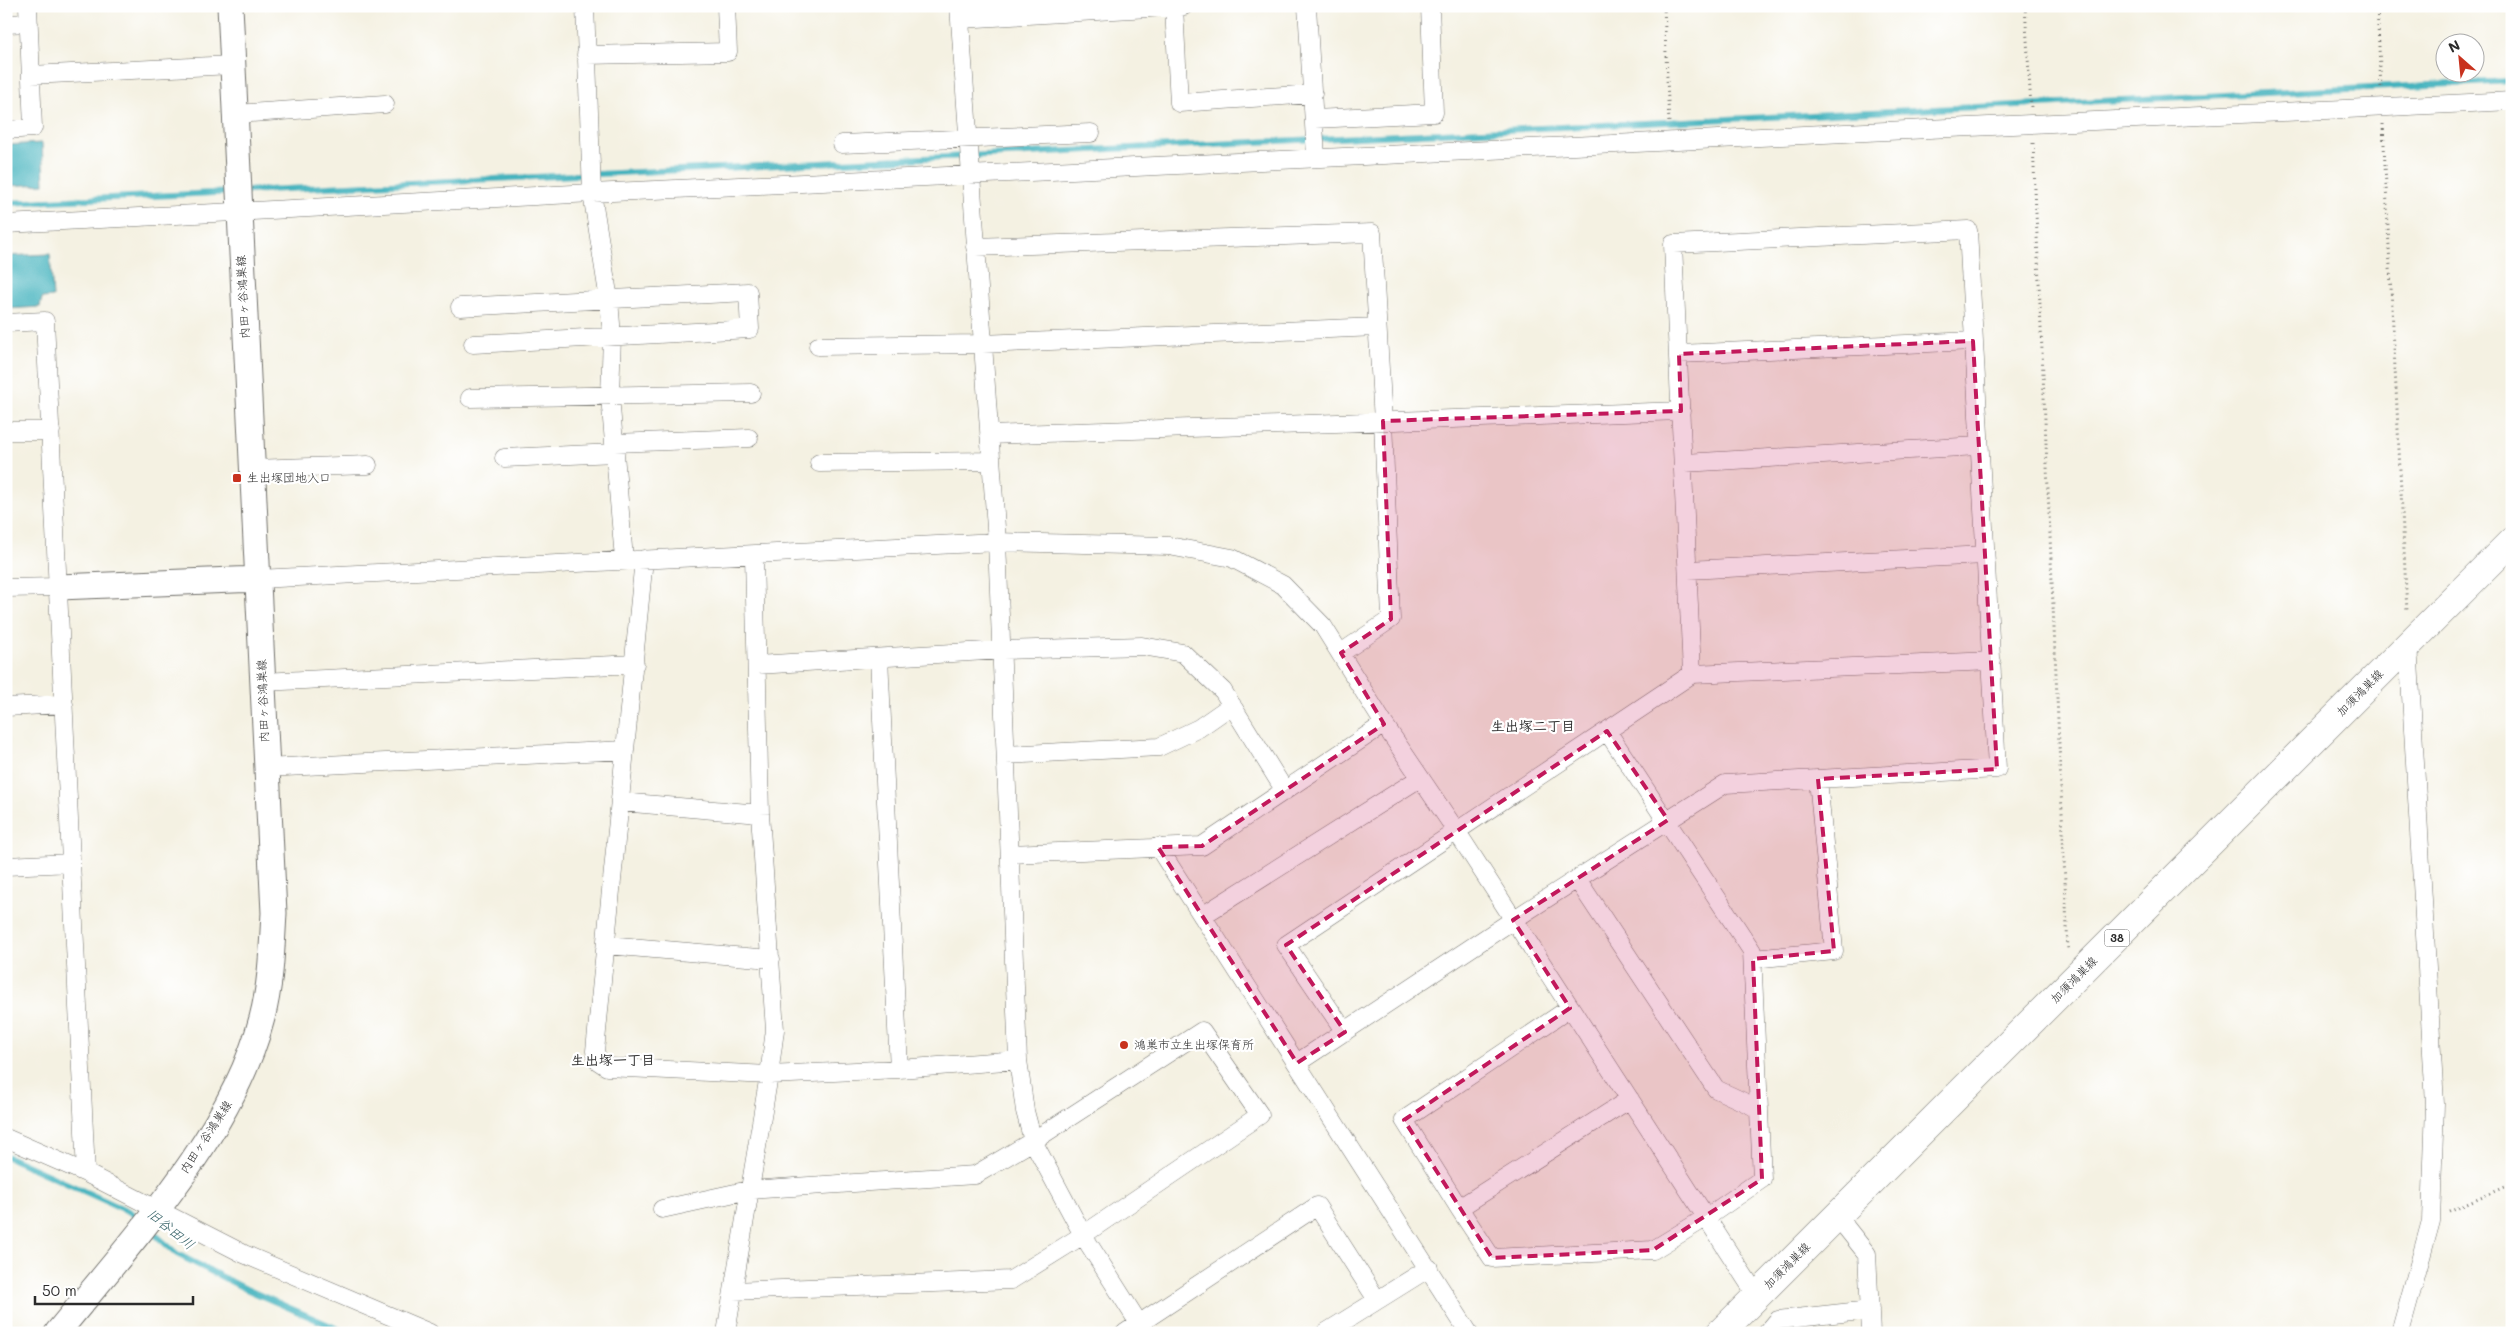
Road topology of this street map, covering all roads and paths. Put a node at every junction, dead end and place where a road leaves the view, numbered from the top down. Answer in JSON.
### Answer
{"nodes":[{"id":1,"x":230,"y":6,"type":"edge"},
{"id":2,"x":584,"y":6,"type":"edge"},
{"id":3,"x":726,"y":6,"type":"edge"},
{"id":4,"x":1184,"y":6,"type":"edge"},
{"id":5,"x":1307,"y":6,"type":"edge"},
{"id":6,"x":1430,"y":6,"type":"edge"},
{"id":7,"x":1664,"y":6,"type":"edge"},
{"id":8,"x":2025,"y":6,"type":"edge"},
{"id":9,"x":2377,"y":6,"type":"edge"},
{"id":10,"x":1174,"y":7,"type":"edge"},
{"id":11,"x":1033,"y":11,"type":"edge"},
{"id":12,"x":959,"y":13,"type":"edge"},
{"id":13,"x":28,"y":15,"type":"edge"},
{"id":14,"x":6,"y":24,"type":"edge"},
{"id":15,"x":586,"y":55,"type":"junction"},
{"id":16,"x":232,"y":66,"type":"junction"},
{"id":17,"x":31,"y":75,"type":"junction"},
{"id":18,"x":1313,"y":94,"type":"junction"},
{"id":19,"x":2512,"y":101,"type":"edge"},
{"id":20,"x":385,"y":104,"type":"dead end"},
{"id":21,"x":2382,"y":106,"type":"junction"},
{"id":22,"x":234,"y":114,"type":"junction"},
{"id":23,"x":1315,"y":119,"type":"junction"},
{"id":24,"x":2032,"y":124,"type":"junction"},
{"id":25,"x":6,"y":130,"type":"edge"},
{"id":26,"x":1091,"y":134,"type":"dead end"},
{"id":27,"x":967,"y":139,"type":"junction"},
{"id":28,"x":1668,"y":142,"type":"junction"},
{"id":29,"x":842,"y":144,"type":"dead end"},
{"id":30,"x":1316,"y":158,"type":"junction"},
{"id":31,"x":970,"y":176,"type":"junction"},
{"id":32,"x":592,"y":193,"type":"junction"},
{"id":33,"x":239,"y":212,"type":"junction"},
{"id":34,"x":6,"y":224,"type":"edge"},
{"id":35,"x":975,"y":247,"type":"junction"},
{"id":36,"x":609,"y":300,"type":"junction"},
{"id":37,"x":460,"y":307,"type":"dead end"},
{"id":38,"x":6,"y":323,"type":"edge"},
{"id":39,"x":1378,"y":327,"type":"junction"},
{"id":40,"x":612,"y":336,"type":"junction"},
{"id":41,"x":1973,"y":341,"type":"junction"},
{"id":42,"x":473,"y":344,"type":"dead end"},
{"id":43,"x":982,"y":344,"type":"junction"},
{"id":44,"x":818,"y":346,"type":"dead end"},
{"id":45,"x":1679,"y":354,"type":"junction"},
{"id":46,"x":751,"y":393,"type":"dead end"},
{"id":47,"x":610,"y":396,"type":"junction"},
{"id":48,"x":470,"y":398,"type":"dead end"},
{"id":49,"x":1681,"y":411,"type":"junction"},
{"id":50,"x":1383,"y":421,"type":"junction"},
{"id":51,"x":51,"y":431,"type":"junction"},
{"id":52,"x":6,"y":432,"type":"edge"},
{"id":53,"x":989,"y":435,"type":"junction"},
{"id":54,"x":749,"y":438,"type":"dead end"},
{"id":55,"x":1978,"y":446,"type":"junction"},
{"id":56,"x":614,"y":448,"type":"junction"},
{"id":57,"x":504,"y":458,"type":"dead end"},
{"id":58,"x":991,"y":461,"type":"junction"},
{"id":59,"x":819,"y":463,"type":"dead end"},
{"id":60,"x":1684,"y":463,"type":"junction"},
{"id":61,"x":368,"y":464,"type":"dead end"},
{"id":62,"x":252,"y":469,"type":"junction"},
{"id":63,"x":2512,"y":541,"type":"edge"},
{"id":64,"x":998,"y":542,"type":"junction"},
{"id":65,"x":754,"y":555,"type":"junction"},
{"id":66,"x":1985,"y":555,"type":"junction"},
{"id":67,"x":624,"y":559,"type":"junction"},
{"id":68,"x":644,"y":559,"type":"junction"},
{"id":69,"x":1688,"y":570,"type":"junction"},
{"id":70,"x":258,"y":579,"type":"junction"},
{"id":71,"x":59,"y":587,"type":"junction"},
{"id":72,"x":6,"y":588,"type":"edge"},
{"id":73,"x":2408,"y":644,"type":"junction"},
{"id":74,"x":1002,"y":650,"type":"junction"},
{"id":75,"x":1341,"y":653,"type":"junction"},
{"id":76,"x":879,"y":658,"type":"junction"},
{"id":77,"x":1992,"y":662,"type":"junction"},
{"id":78,"x":635,"y":664,"type":"junction"},
{"id":79,"x":757,"y":665,"type":"junction"},
{"id":80,"x":1692,"y":674,"type":"junction"},
{"id":81,"x":262,"y":682,"type":"junction"},
{"id":82,"x":64,"y":704,"type":"junction"},
{"id":83,"x":1232,"y":705,"type":"junction"},
{"id":84,"x":6,"y":707,"type":"edge"},
{"id":85,"x":1384,"y":724,"type":"junction"},
{"id":86,"x":1607,"y":731,"type":"junction"},
{"id":87,"x":625,"y":750,"type":"junction"},
{"id":88,"x":1006,"y":755,"type":"junction"},
{"id":89,"x":265,"y":768,"type":"junction"},
{"id":90,"x":1420,"y":778,"type":"junction"},
{"id":91,"x":1818,"y":779,"type":"junction"},
{"id":92,"x":1285,"y":791,"type":"junction"},
{"id":93,"x":621,"y":802,"type":"junction"},
{"id":94,"x":760,"y":814,"type":"junction"},
{"id":95,"x":1668,"y":820,"type":"junction"},
{"id":96,"x":1457,"y":832,"type":"junction"},
{"id":97,"x":1158,"y":847,"type":"junction"},
{"id":98,"x":1010,"y":854,"type":"junction"},
{"id":99,"x":72,"y":863,"type":"junction"},
{"id":100,"x":6,"y":866,"type":"edge"},
{"id":101,"x":1577,"y":879,"type":"junction"},
{"id":102,"x":1202,"y":916,"type":"junction"},
{"id":103,"x":1513,"y":920,"type":"junction"},
{"id":104,"x":607,"y":946,"type":"junction"},
{"id":105,"x":771,"y":959,"type":"junction"},
{"id":106,"x":1753,"y":959,"type":"junction"},
{"id":107,"x":2078,"y":977,"type":"junction"},
{"id":108,"x":1570,"y":1008,"type":"junction"},
{"id":109,"x":1345,"y":1032,"type":"junction"},
{"id":110,"x":1018,"y":1060,"type":"junction"},
{"id":111,"x":1297,"y":1063,"type":"junction"},
{"id":112,"x":899,"y":1069,"type":"junction"},
{"id":113,"x":769,"y":1075,"type":"junction"},
{"id":114,"x":1630,"y":1099,"type":"junction"},
{"id":115,"x":1759,"y":1109,"type":"junction"},
{"id":116,"x":6,"y":1138,"type":"edge"},
{"id":117,"x":1034,"y":1141,"type":"junction"},
{"id":118,"x":86,"y":1173,"type":"junction"},
{"id":119,"x":2512,"y":1184,"type":"edge"},
{"id":120,"x":749,"y":1190,"type":"junction"},
{"id":121,"x":1460,"y":1208,"type":"junction"},
{"id":122,"x":156,"y":1210,"type":"junction"},
{"id":123,"x":662,"y":1210,"type":"dead end"},
{"id":124,"x":1837,"y":1216,"type":"junction"},
{"id":125,"x":1707,"y":1217,"type":"junction"},
{"id":126,"x":2431,"y":1220,"type":"junction"},
{"id":127,"x":1084,"y":1235,"type":"junction"},
{"id":128,"x":1429,"y":1268,"type":"junction"},
{"id":129,"x":733,"y":1291,"type":"junction"},
{"id":130,"x":1757,"y":1296,"type":"junction"},
{"id":131,"x":1376,"y":1300,"type":"junction"},
{"id":132,"x":1870,"y":1310,"type":"junction"},
{"id":133,"x":1136,"y":1330,"type":"edge"},
{"id":134,"x":1724,"y":1331,"type":"edge"},
{"id":135,"x":58,"y":1333,"type":"edge"},
{"id":136,"x":430,"y":1333,"type":"edge"},
{"id":137,"x":726,"y":1333,"type":"edge"},
{"id":138,"x":1325,"y":1333,"type":"edge"},
{"id":139,"x":1469,"y":1333,"type":"edge"},
{"id":140,"x":1767,"y":1333,"type":"edge"},
{"id":141,"x":1871,"y":1333,"type":"edge"},
{"id":142,"x":2400,"y":1333,"type":"edge"}],
"edges":[{"from":1,"to":16,"type":"main road","name":"内田ヶ谷鴻巣線"},
{"from":2,"to":15,"type":"street"},
{"from":3,"to":15,"type":"street"},
{"from":4,"to":10,"type":"street"},
{"from":5,"to":18,"type":"street"},
{"from":6,"to":23,"type":"street"},
{"from":7,"to":28,"type":"path"},
{"from":8,"to":24,"type":"path"},
{"from":9,"to":21,"type":"path"},
{"from":10,"to":11,"type":"street"},
{"from":10,"to":18,"type":"street"},
{"from":11,"to":12,"type":"street"},
{"from":12,"to":27,"type":"street"},
{"from":13,"to":14,"type":"street"},
{"from":13,"to":17,"type":"street"},
{"from":15,"to":32,"type":"street"},
{"from":16,"to":17,"type":"street"},
{"from":16,"to":22,"type":"main road","name":"内田ヶ谷鴻巣線"},
{"from":17,"to":25,"type":"street"},
{"from":18,"to":23,"type":"street"},
{"from":19,"to":21,"type":"street"},
{"from":20,"to":22,"type":"street"},
{"from":21,"to":24,"type":"street"},
{"from":21,"to":73,"type":"path"},
{"from":22,"to":33,"type":"main road","name":"内田ヶ谷鴻巣線"},
{"from":23,"to":30,"type":"street"},
{"from":24,"to":28,"type":"street"},
{"from":24,"to":107,"type":"path"},
{"from":26,"to":27,"type":"street"},
{"from":27,"to":29,"type":"street"},
{"from":27,"to":31,"type":"street"},
{"from":28,"to":30,"type":"street"},
{"from":30,"to":31,"type":"street"},
{"from":31,"to":32,"type":"street"},
{"from":31,"to":35,"type":"street"},
{"from":32,"to":33,"type":"street"},
{"from":32,"to":36,"type":"street"},
{"from":33,"to":34,"type":"street"},
{"from":33,"to":62,"type":"main road","name":"内田ヶ谷鴻巣線"},
{"from":35,"to":39,"type":"street"},
{"from":35,"to":43,"type":"street"},
{"from":36,"to":37,"type":"street"},
{"from":36,"to":40,"type":"street"},
{"from":36,"to":40,"type":"street"},
{"from":38,"to":51,"type":"street"},
{"from":39,"to":43,"type":"street"},
{"from":39,"to":50,"type":"street"},
{"from":40,"to":42,"type":"street"},
{"from":40,"to":47,"type":"street"},
{"from":41,"to":45,"type":"street"},
{"from":41,"to":45,"type":"street"},
{"from":41,"to":55,"type":"street"},
{"from":43,"to":44,"type":"street"},
{"from":43,"to":53,"type":"street"},
{"from":45,"to":49,"type":"street"},
{"from":46,"to":47,"type":"street"},
{"from":47,"to":48,"type":"street"},
{"from":47,"to":56,"type":"street"},
{"from":49,"to":50,"type":"street"},
{"from":49,"to":60,"type":"street"},
{"from":50,"to":53,"type":"street"},
{"from":50,"to":75,"type":"street"},
{"from":51,"to":52,"type":"street"},
{"from":51,"to":71,"type":"street"},
{"from":53,"to":58,"type":"street"},
{"from":54,"to":56,"type":"street"},
{"from":55,"to":60,"type":"street"},
{"from":55,"to":66,"type":"street"},
{"from":56,"to":57,"type":"street"},
{"from":56,"to":67,"type":"street"},
{"from":58,"to":59,"type":"street"},
{"from":58,"to":64,"type":"street"},
{"from":60,"to":69,"type":"street"},
{"from":61,"to":62,"type":"street"},
{"from":62,"to":70,"type":"main road","name":"内田ヶ谷鴻巣線"},
{"from":63,"to":73,"type":"main road","name":"加須鴻巣線","number":"38"},
{"from":64,"to":65,"type":"street"},
{"from":64,"to":74,"type":"street"},
{"from":64,"to":75,"type":"street"},
{"from":65,"to":68,"type":"street"},
{"from":65,"to":79,"type":"street"},
{"from":66,"to":69,"type":"street"},
{"from":66,"to":77,"type":"street"},
{"from":67,"to":68,"type":"street"},
{"from":67,"to":70,"type":"street"},
{"from":68,"to":78,"type":"street"},
{"from":69,"to":80,"type":"street"},
{"from":70,"to":71,"type":"main road"},
{"from":70,"to":81,"type":"main road","name":"内田ヶ谷鴻巣線"},
{"from":71,"to":72,"type":"street"},
{"from":71,"to":82,"type":"street"},
{"from":73,"to":107,"type":"main road","name":"加須鴻巣線","number":"38"},
{"from":73,"to":126,"type":"street"},
{"from":74,"to":76,"type":"street"},
{"from":74,"to":83,"type":"street"},
{"from":74,"to":88,"type":"street"},
{"from":75,"to":85,"type":"street"},
{"from":76,"to":79,"type":"street"},
{"from":76,"to":112,"type":"street"},
{"from":77,"to":80,"type":"street"},
{"from":77,"to":91,"type":"street"},
{"from":78,"to":81,"type":"street"},
{"from":78,"to":87,"type":"street"},
{"from":79,"to":94,"type":"street"},
{"from":80,"to":86,"type":"street"},
{"from":81,"to":89,"type":"main road","name":"内田ヶ谷鴻巣線"},
{"from":82,"to":84,"type":"street"},
{"from":82,"to":99,"type":"street"},
{"from":83,"to":88,"type":"street"},
{"from":83,"to":92,"type":"street"},
{"from":85,"to":90,"type":"street"},
{"from":85,"to":92,"type":"street"},
{"from":86,"to":95,"type":"street"},
{"from":86,"to":96,"type":"street"},
{"from":87,"to":89,"type":"street"},
{"from":87,"to":93,"type":"street"},
{"from":88,"to":98,"type":"street"},
{"from":89,"to":122,"type":"main road","name":"内田ヶ谷鴻巣線"},
{"from":90,"to":96,"type":"street"},
{"from":90,"to":102,"type":"street"},
{"from":91,"to":95,"type":"street"},
{"from":91,"to":106,"type":"street"},
{"from":92,"to":97,"type":"street"},
{"from":93,"to":94,"type":"street"},
{"from":93,"to":104,"type":"street"},
{"from":94,"to":105,"type":"street"},
{"from":95,"to":101,"type":"street"},
{"from":95,"to":106,"type":"street"},
{"from":96,"to":103,"type":"street"},
{"from":96,"to":109,"type":"street"},
{"from":97,"to":98,"type":"street"},
{"from":97,"to":102,"type":"street"},
{"from":98,"to":110,"type":"street"},
{"from":99,"to":100,"type":"street"},
{"from":99,"to":118,"type":"street"},
{"from":101,"to":103,"type":"street"},
{"from":101,"to":115,"type":"street"},
{"from":102,"to":111,"type":"street"},
{"from":103,"to":108,"type":"street"},
{"from":103,"to":109,"type":"street"},
{"from":104,"to":105,"type":"street"},
{"from":104,"to":113,"type":"street"},
{"from":105,"to":113,"type":"street"},
{"from":106,"to":115,"type":"street"},
{"from":107,"to":124,"type":"main road","name":"加須鴻巣線","number":"38"},
{"from":108,"to":114,"type":"street"},
{"from":108,"to":121,"type":"street"},
{"from":109,"to":111,"type":"street"},
{"from":110,"to":112,"type":"street"},
{"from":110,"to":117,"type":"street"},
{"from":111,"to":128,"type":"street"},
{"from":112,"to":113,"type":"street"},
{"from":113,"to":120,"type":"street"},
{"from":114,"to":121,"type":"street"},
{"from":114,"to":125,"type":"street"},
{"from":115,"to":125,"type":"street"},
{"from":116,"to":118,"type":"street"},
{"from":117,"to":120,"type":"street"},
{"from":117,"to":127,"type":"street"},
{"from":117,"to":127,"type":"street"},
{"from":118,"to":122,"type":"street"},
{"from":119,"to":126,"type":"path"},
{"from":120,"to":123,"type":"street"},
{"from":120,"to":129,"type":"street"},
{"from":121,"to":125,"type":"street"},
{"from":122,"to":135,"type":"main road","name":"内田ヶ谷鴻巣線"},
{"from":122,"to":136,"type":"street"},
{"from":124,"to":130,"type":"main road","name":"加須鴻巣線","number":"38"},
{"from":124,"to":132,"type":"street"},
{"from":125,"to":130,"type":"street"},
{"from":126,"to":142,"type":"street"},
{"from":127,"to":129,"type":"street"},
{"from":127,"to":133,"type":"street"},
{"from":128,"to":131,"type":"street"},
{"from":128,"to":139,"type":"street"},
{"from":129,"to":137,"type":"street"},
{"from":130,"to":134,"type":"main road","name":"加須鴻巣線","number":"38"},
{"from":131,"to":133,"type":"street"},
{"from":131,"to":138,"type":"street"},
{"from":132,"to":140,"type":"street"},
{"from":132,"to":141,"type":"street"}]}
